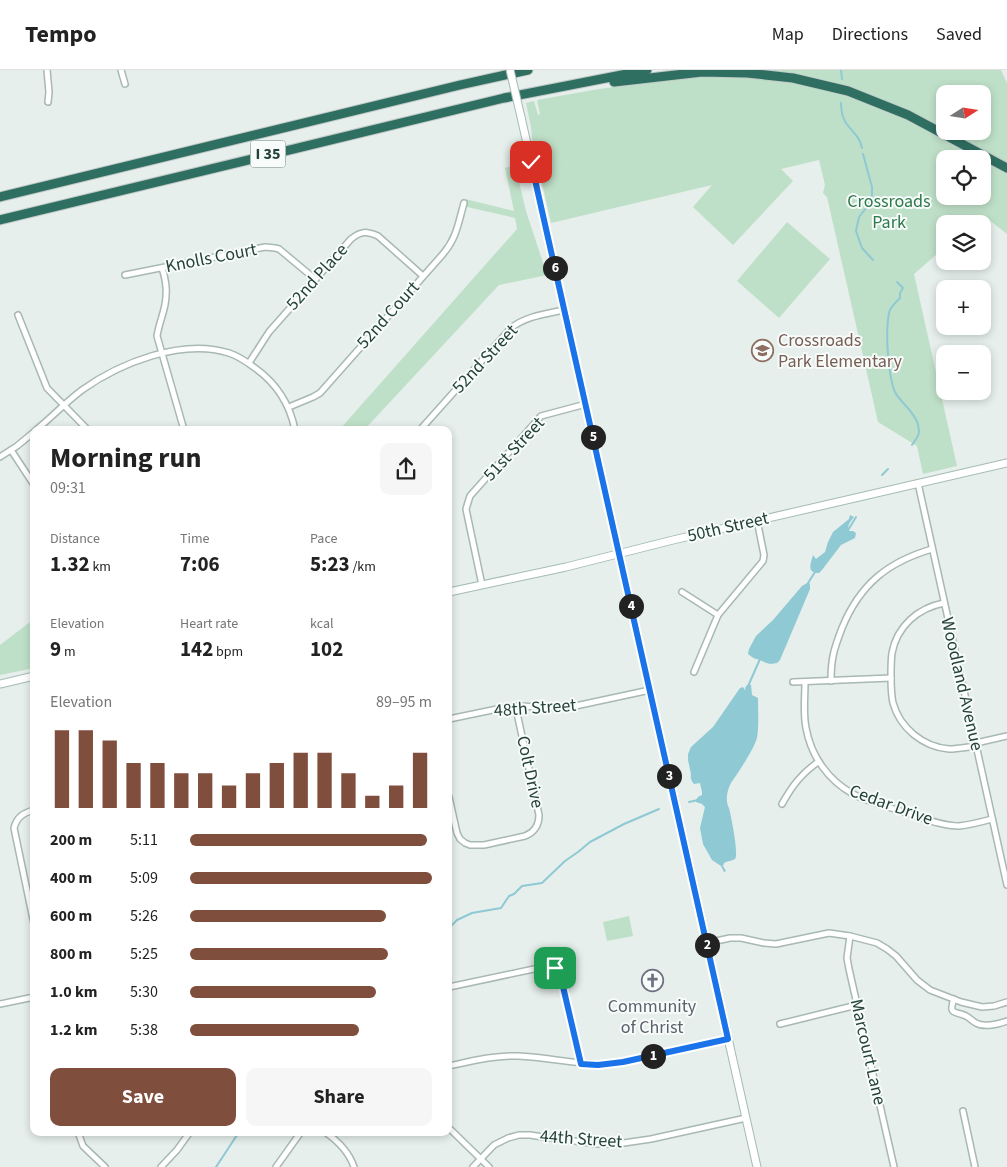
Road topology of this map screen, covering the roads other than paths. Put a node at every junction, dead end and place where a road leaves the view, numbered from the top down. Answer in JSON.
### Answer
{"nodes":[{"id":1,"x":47,"y":70,"type":"edge"},
{"id":2,"x":121,"y":70,"type":"edge"},
{"id":3,"x":510,"y":70,"type":"edge"},
{"id":4,"x":528,"y":70,"type":"edge"},
{"id":5,"x":647,"y":70,"type":"edge"},
{"id":6,"x":124,"y":84,"type":"dead end"},
{"id":7,"x":537,"y":91,"type":"junction"},
{"id":8,"x":48,"y":102,"type":"dead end"},
{"id":9,"x":1007,"y":168,"type":"edge"},
{"id":10,"x":0,"y":197,"type":"edge"},
{"id":11,"x":464,"y":204,"type":"dead end"},
{"id":12,"x":0,"y":220,"type":"edge"},
{"id":13,"x":162,"y":268,"type":"junction"},
{"id":14,"x":125,"y":275,"type":"dead end"},
{"id":15,"x":423,"y":276,"type":"junction"},
{"id":16,"x":315,"y":279,"type":"junction"},
{"id":17,"x":564,"y":310,"type":"junction"},
{"id":18,"x":18,"y":315,"type":"dead end"},
{"id":19,"x":162,"y":353,"type":"junction"},
{"id":20,"x":248,"y":363,"type":"junction"},
{"id":21,"x":586,"y":404,"type":"junction"},
{"id":22,"x":64,"y":406,"type":"junction"},
{"id":23,"x":289,"y":407,"type":"junction"},
{"id":24,"x":41,"y":426,"type":"edge"},
{"id":25,"x":84,"y":426,"type":"edge"},
{"id":26,"x":183,"y":426,"type":"edge"},
{"id":27,"x":294,"y":426,"type":"edge"},
{"id":28,"x":424,"y":426,"type":"edge"},
{"id":29,"x":30,"y":435,"type":"edge"},
{"id":30,"x":11,"y":450,"type":"junction"},
{"id":31,"x":0,"y":457,"type":"edge"},
{"id":32,"x":1007,"y":463,"type":"edge"},
{"id":33,"x":30,"y":479,"type":"edge"},
{"id":34,"x":918,"y":483,"type":"junction"},
{"id":35,"x":757,"y":520,"type":"junction"},
{"id":36,"x":932,"y":549,"type":"junction"},
{"id":37,"x":619,"y":553,"type":"junction"},
{"id":38,"x":482,"y":585,"type":"junction"},
{"id":39,"x":452,"y":591,"type":"edge"},
{"id":40,"x":682,"y":592,"type":"dead end"},
{"id":41,"x":944,"y":603,"type":"junction"},
{"id":42,"x":718,"y":615,"type":"junction"},
{"id":43,"x":694,"y":672,"type":"dead end"},
{"id":44,"x":30,"y":677,"type":"edge"},
{"id":45,"x":891,"y":678,"type":"junction"},
{"id":46,"x":831,"y":681,"type":"junction"},
{"id":47,"x":793,"y":682,"type":"dead end"},
{"id":48,"x":805,"y":682,"type":"junction"},
{"id":49,"x":0,"y":684,"type":"edge"},
{"id":50,"x":650,"y":690,"type":"junction"},
{"id":51,"x":518,"y":706,"type":"junction"},
{"id":52,"x":452,"y":718,"type":"edge"},
{"id":53,"x":1007,"y":736,"type":"edge"},
{"id":54,"x":976,"y":744,"type":"junction"},
{"id":55,"x":818,"y":762,"type":"junction"},
{"id":56,"x":782,"y":804,"type":"dead end"},
{"id":57,"x":452,"y":810,"type":"edge"},
{"id":58,"x":30,"y":811,"type":"edge"},
{"id":59,"x":992,"y":819,"type":"junction"},
{"id":60,"x":1007,"y":885,"type":"edge"},
{"id":61,"x":30,"y":905,"type":"edge"},
{"id":62,"x":850,"y":936,"type":"junction"},
{"id":63,"x":707,"y":943,"type":"junction"},
{"id":64,"x":452,"y":986,"type":"edge"},
{"id":65,"x":30,"y":998,"type":"edge"},
{"id":66,"x":954,"y":999,"type":"junction"},
{"id":67,"x":0,"y":1004,"type":"edge"},
{"id":68,"x":1006,"y":1004,"type":"edge"},
{"id":69,"x":857,"y":1005,"type":"junction"},
{"id":70,"x":1007,"y":1021,"type":"edge"},
{"id":71,"x":780,"y":1024,"type":"dead end"},
{"id":72,"x":728,"y":1039,"type":"junction"},
{"id":73,"x":581,"y":1064,"type":"junction"},
{"id":74,"x":452,"y":1065,"type":"edge"},
{"id":75,"x":963,"y":1111,"type":"dead end"},
{"id":76,"x":746,"y":1118,"type":"junction"},
{"id":77,"x":452,"y":1131,"type":"edge"},
{"id":78,"x":79,"y":1136,"type":"edge"},
{"id":79,"x":187,"y":1136,"type":"edge"},
{"id":80,"x":298,"y":1136,"type":"edge"},
{"id":81,"x":330,"y":1136,"type":"edge"},
{"id":82,"x":481,"y":1159,"type":"junction"},
{"id":83,"x":106,"y":1167,"type":"edge"},
{"id":84,"x":161,"y":1167,"type":"edge"},
{"id":85,"x":276,"y":1167,"type":"edge"},
{"id":86,"x":354,"y":1167,"type":"edge"},
{"id":87,"x":474,"y":1167,"type":"edge"},
{"id":88,"x":489,"y":1167,"type":"edge"},
{"id":89,"x":757,"y":1167,"type":"edge"},
{"id":90,"x":894,"y":1167,"type":"edge"},
{"id":91,"x":975,"y":1167,"type":"edge"}],
"edges":[{"from":1,"to":8,"type":"street"},
{"from":2,"to":6,"type":"street"},
{"from":3,"to":17,"type":"main road","bridge":true},
{"from":4,"to":10,"type":"highway","number":"I 35"},
{"from":5,"to":7,"type":"highway","number":"I 35"},
{"from":7,"to":9,"type":"highway"},
{"from":7,"to":12,"type":"highway","number":"I 35"},
{"from":11,"to":15,"type":"street","name":"52nd Court"},
{"from":13,"to":14,"type":"street","name":"Knolls Court"},
{"from":13,"to":16,"type":"street","name":"Knolls Court"},
{"from":13,"to":19,"type":"street"},
{"from":15,"to":16,"type":"street","name":"52nd Place"},
{"from":15,"to":23,"type":"street","name":"52nd Court"},
{"from":16,"to":20,"type":"street","name":"52nd Place"},
{"from":17,"to":21,"type":"main road"},
{"from":17,"to":28,"type":"street","name":"52nd Street"},
{"from":18,"to":22,"type":"street"},
{"from":19,"to":20,"type":"street"},
{"from":19,"to":22,"type":"street"},
{"from":19,"to":26,"type":"street"},
{"from":20,"to":23,"type":"street"},
{"from":21,"to":37,"type":"main road"},
{"from":21,"to":38,"type":"street","name":"51st Street"},
{"from":22,"to":24,"type":"street"},
{"from":22,"to":25,"type":"street"},
{"from":23,"to":27,"type":"street"},
{"from":29,"to":30,"type":"street"},
{"from":30,"to":31,"type":"street"},
{"from":30,"to":33,"type":"street"},
{"from":32,"to":34,"type":"main road","name":"50th Street"},
{"from":34,"to":35,"type":"main road","name":"50th Street"},
{"from":34,"to":36,"type":"street","name":"Woodland Avenue"},
{"from":35,"to":37,"type":"main road","name":"50th Street"},
{"from":35,"to":42,"type":"street"},
{"from":36,"to":41,"type":"street","name":"Woodland Avenue"},
{"from":36,"to":46,"type":"street"},
{"from":37,"to":38,"type":"main road","name":"50th Street"},
{"from":37,"to":50,"type":"main road"},
{"from":38,"to":39,"type":"main road","name":"50th Street"},
{"from":40,"to":42,"type":"street"},
{"from":41,"to":45,"type":"street"},
{"from":41,"to":54,"type":"street","name":"Woodland Avenue"},
{"from":42,"to":43,"type":"street"},
{"from":44,"to":49,"type":"main road"},
{"from":45,"to":46,"type":"street"},
{"from":45,"to":54,"type":"street"},
{"from":46,"to":48,"type":"street"},
{"from":47,"to":48,"type":"street"},
{"from":48,"to":55,"type":"street","name":"Cedar Drive"},
{"from":50,"to":51,"type":"street","name":"48th Street"},
{"from":50,"to":63,"type":"main road"},
{"from":51,"to":52,"type":"street","name":"48th Street"},
{"from":51,"to":57,"type":"street","name":"Colt Drive"},
{"from":53,"to":54,"type":"street"},
{"from":54,"to":59,"type":"street","name":"Woodland Avenue"},
{"from":55,"to":56,"type":"street"},
{"from":55,"to":59,"type":"street","name":"Cedar Drive"},
{"from":58,"to":61,"type":"street"},
{"from":59,"to":60,"type":"street","name":"Woodland Avenue"},
{"from":62,"to":63,"type":"street"},
{"from":62,"to":66,"type":"street"},
{"from":62,"to":69,"type":"street","name":"Marcourt Lane"},
{"from":63,"to":72,"type":"main road"},
{"from":64,"to":73,"type":"street"},
{"from":65,"to":67,"type":"street"},
{"from":66,"to":68,"type":"street"},
{"from":66,"to":70,"type":"street"},
{"from":69,"to":71,"type":"street"},
{"from":69,"to":90,"type":"street","name":"Marcourt Lane"},
{"from":72,"to":73,"type":"street"},
{"from":72,"to":76,"type":"main road"},
{"from":73,"to":74,"type":"street"},
{"from":75,"to":91,"type":"street"},
{"from":76,"to":82,"type":"street","name":"44th Street"},
{"from":76,"to":89,"type":"main road"},
{"from":77,"to":82,"type":"street"},
{"from":78,"to":83,"type":"street"},
{"from":79,"to":84,"type":"street"},
{"from":80,"to":85,"type":"street"},
{"from":81,"to":86,"type":"street"},
{"from":82,"to":87,"type":"street","name":"44th Street"},
{"from":82,"to":88,"type":"street"}]}
